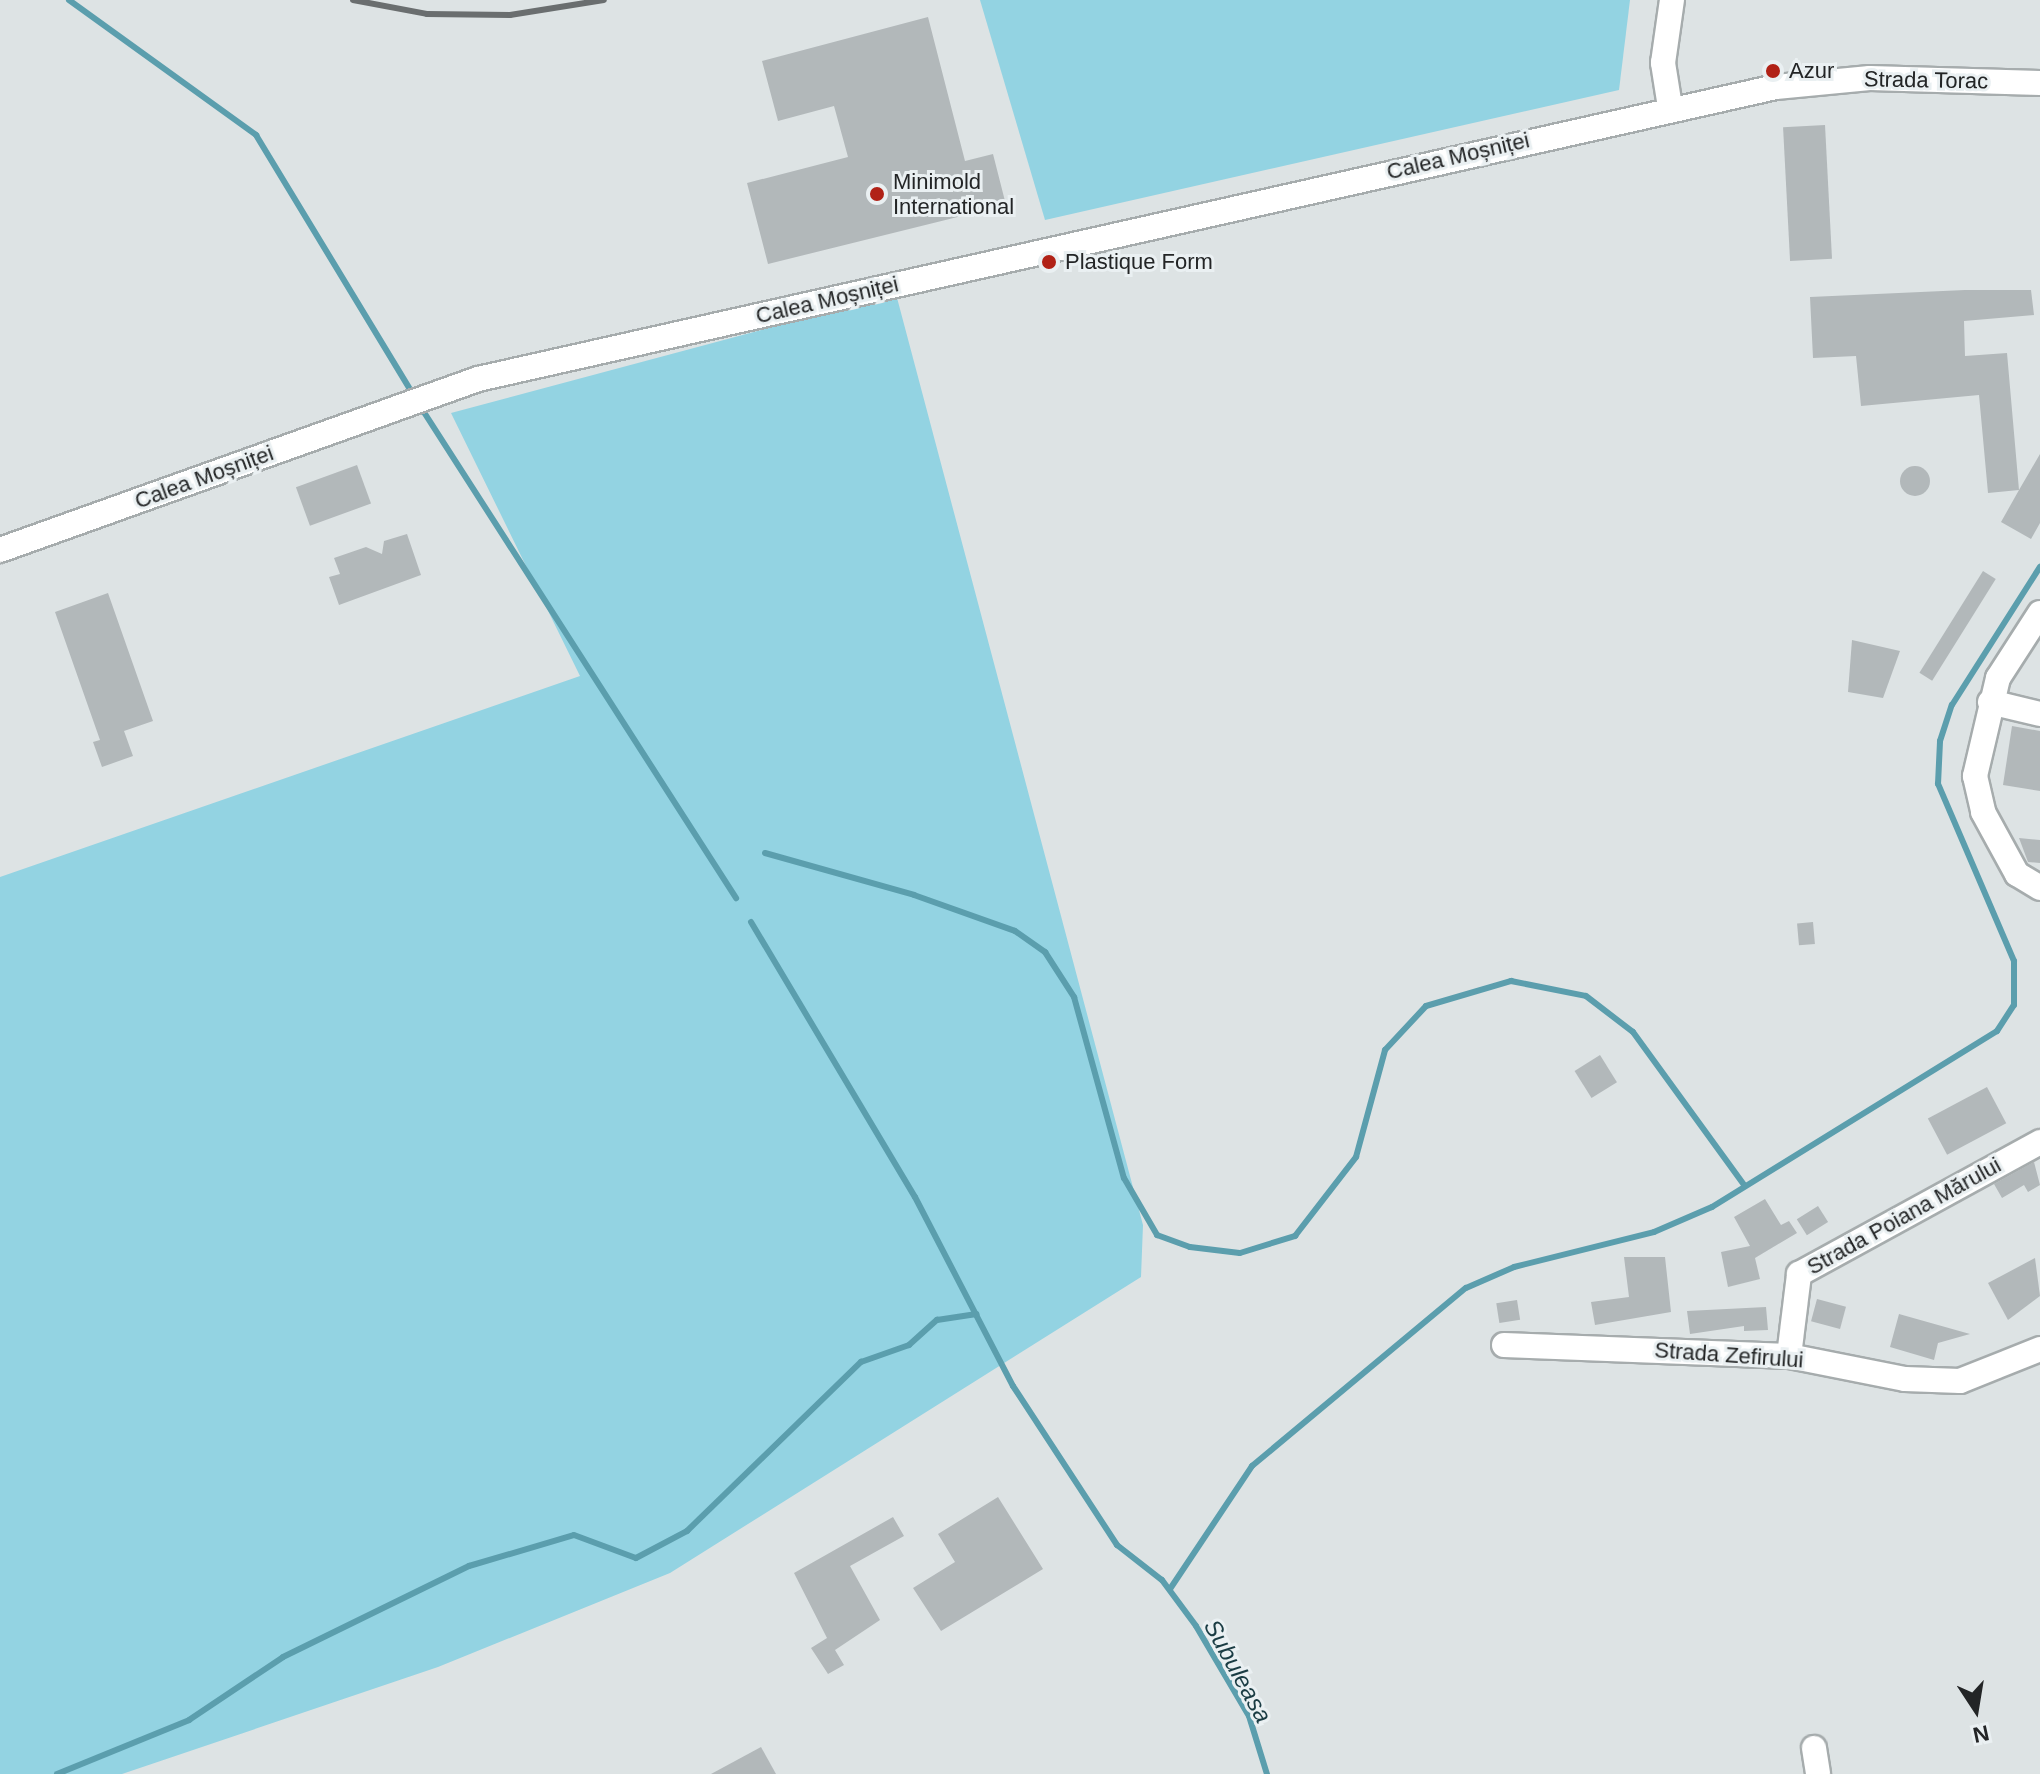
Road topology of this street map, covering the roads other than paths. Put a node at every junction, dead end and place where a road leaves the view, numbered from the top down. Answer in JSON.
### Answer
{"nodes":[{"id":1,"x":1672,"y":0,"type":"edge"},
{"id":2,"x":2040,"y":83,"type":"edge"},
{"id":3,"x":1670,"y":107,"type":"junction"},
{"id":4,"x":0,"y":550,"type":"edge"},
{"id":5,"x":2040,"y":613,"type":"edge"},
{"id":6,"x":1990,"y":702,"type":"junction"},
{"id":7,"x":2040,"y":714,"type":"edge"},
{"id":8,"x":2040,"y":888,"type":"edge"},
{"id":9,"x":2040,"y":1142,"type":"edge"},
{"id":10,"x":1504,"y":1345,"type":"dead end"},
{"id":11,"x":2040,"y":1349,"type":"edge"},
{"id":12,"x":1789,"y":1356,"type":"junction"},
{"id":13,"x":1814,"y":1748,"type":"dead end"},
{"id":14,"x":1818,"y":1774,"type":"edge"}],
"edges":[{"from":1,"to":3,"type":"street"},
{"from":2,"to":3,"type":"street","name":"Strada Torac"},
{"from":3,"to":4,"type":"street","name":"Calea Moșniței"},
{"from":5,"to":6,"type":"street"},
{"from":6,"to":7,"type":"street"},
{"from":6,"to":8,"type":"street"},
{"from":9,"to":12,"type":"street","name":"Strada Poiana Mărului"},
{"from":10,"to":12,"type":"street","name":"Strada Zefirului"},
{"from":11,"to":12,"type":"street","name":"Strada Zefirului"},
{"from":13,"to":14,"type":"street"}]}
